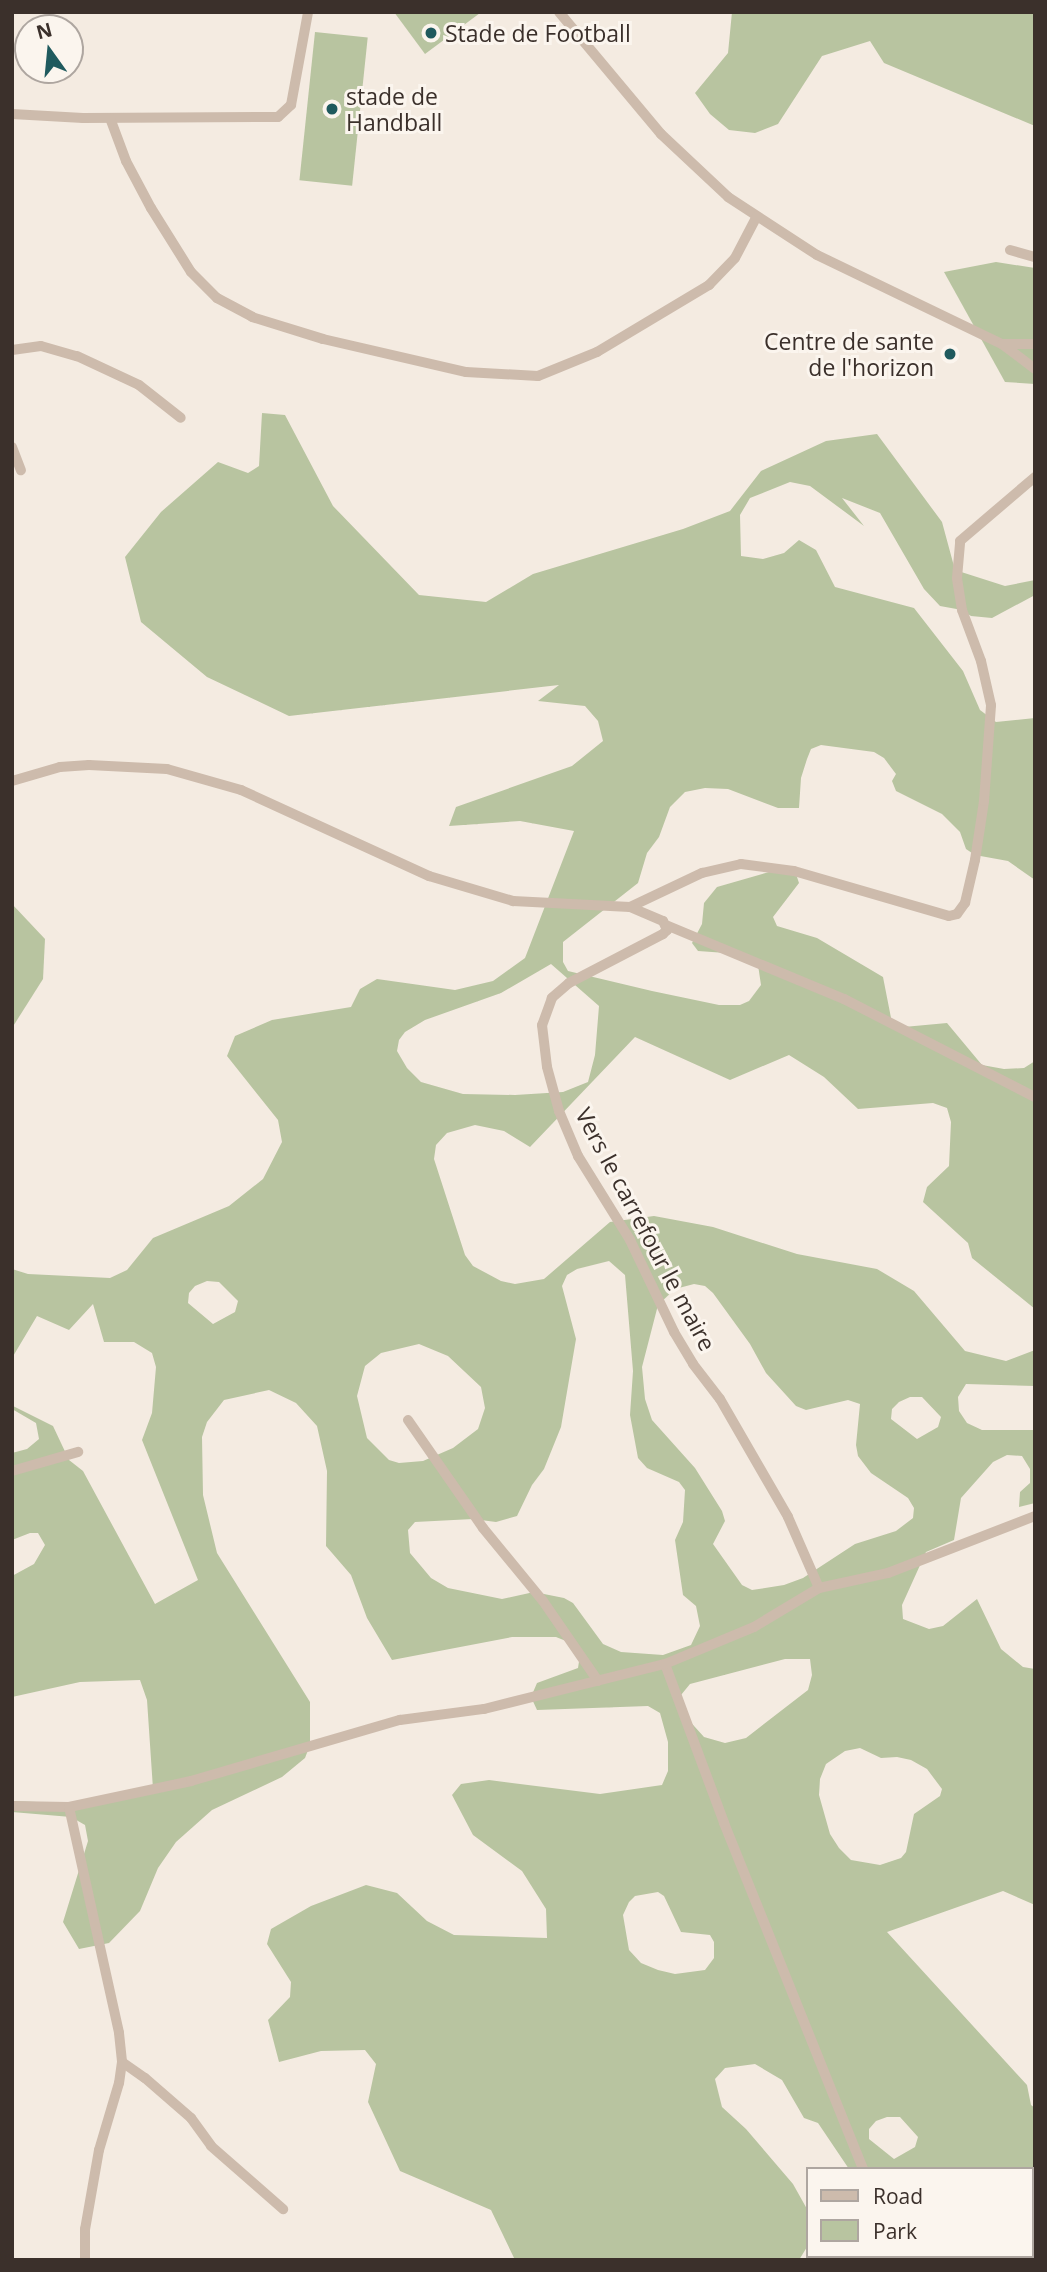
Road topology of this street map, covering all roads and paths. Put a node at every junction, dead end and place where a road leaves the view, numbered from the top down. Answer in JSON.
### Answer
{"nodes":[{"id":1,"x":308,"y":12,"type":"edge"},
{"id":2,"x":559,"y":12,"type":"edge"},
{"id":3,"x":12,"y":114,"type":"edge"},
{"id":4,"x":110,"y":118,"type":"junction"},
{"id":5,"x":757,"y":216,"type":"junction"},
{"id":6,"x":1010,"y":250,"type":"dead end"},
{"id":7,"x":1035,"y":257,"type":"edge"},
{"id":8,"x":1002,"y":344,"type":"junction"},
{"id":9,"x":1035,"y":344,"type":"edge"},
{"id":10,"x":12,"y":350,"type":"edge"},
{"id":11,"x":1035,"y":369,"type":"edge"},
{"id":12,"x":181,"y":418,"type":"dead end"},
{"id":13,"x":12,"y":447,"type":"edge"},
{"id":14,"x":21,"y":470,"type":"dead end"},
{"id":15,"x":1035,"y":477,"type":"edge"},
{"id":16,"x":12,"y":781,"type":"edge"},
{"id":17,"x":630,"y":907,"type":"junction"},
{"id":18,"x":666,"y":925,"type":"junction"},
{"id":19,"x":1035,"y":1097,"type":"edge"},
{"id":20,"x":408,"y":1420,"type":"dead end"},
{"id":21,"x":78,"y":1452,"type":"dead end"},
{"id":22,"x":12,"y":1471,"type":"edge"},
{"id":23,"x":1035,"y":1516,"type":"edge"},
{"id":24,"x":819,"y":1588,"type":"junction"},
{"id":25,"x":665,"y":1664,"type":"junction"},
{"id":26,"x":598,"y":1681,"type":"junction"},
{"id":27,"x":12,"y":1806,"type":"edge"},
{"id":28,"x":69,"y":1807,"type":"junction"},
{"id":29,"x":122,"y":2062,"type":"junction"},
{"id":30,"x":862,"y":2167,"type":"edge"},
{"id":31,"x":283,"y":2209,"type":"dead end"},
{"id":32,"x":85,"y":2260,"type":"edge"}],
"edges":[{"from":1,"to":4,"type":"street"},
{"from":2,"to":5,"type":"street"},
{"from":3,"to":4,"type":"street"},
{"from":4,"to":5,"type":"street"},
{"from":5,"to":8,"type":"street"},
{"from":6,"to":7,"type":"street"},
{"from":8,"to":9,"type":"street"},
{"from":8,"to":11,"type":"street"},
{"from":10,"to":12,"type":"street"},
{"from":13,"to":14,"type":"street"},
{"from":15,"to":17,"type":"street"},
{"from":16,"to":17,"type":"street"},
{"from":17,"to":18,"type":"street"},
{"from":18,"to":19,"type":"street"},
{"from":18,"to":24,"type":"street","name":"Vers le carrefour le maire"},
{"from":20,"to":26,"type":"street"},
{"from":21,"to":22,"type":"street"},
{"from":23,"to":24,"type":"street"},
{"from":24,"to":25,"type":"street"},
{"from":25,"to":26,"type":"street"},
{"from":25,"to":30,"type":"street"},
{"from":26,"to":28,"type":"street"},
{"from":27,"to":28,"type":"street"},
{"from":28,"to":29,"type":"street"},
{"from":29,"to":31,"type":"street"},
{"from":29,"to":32,"type":"street"}]}
